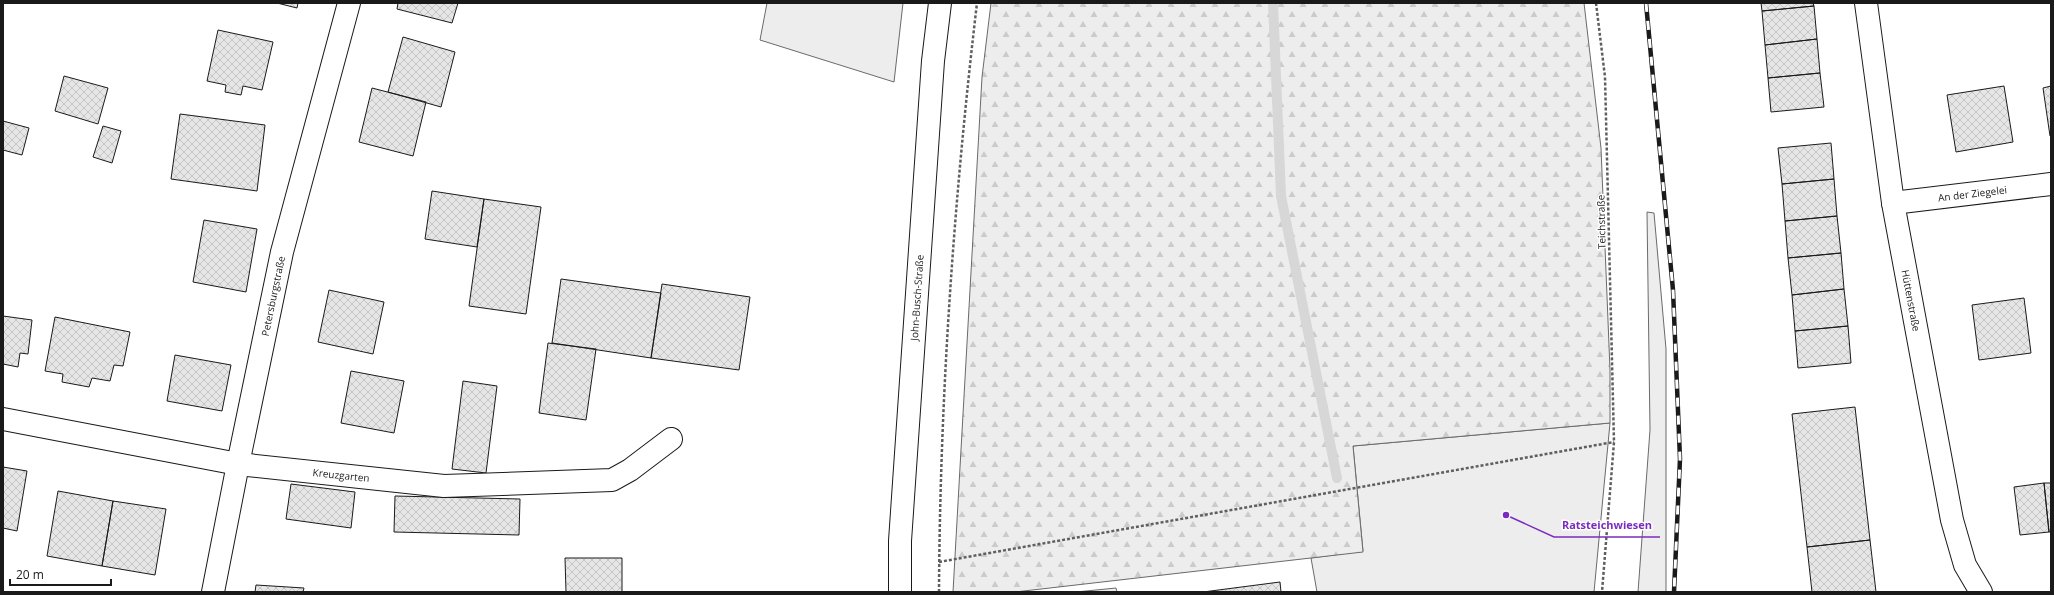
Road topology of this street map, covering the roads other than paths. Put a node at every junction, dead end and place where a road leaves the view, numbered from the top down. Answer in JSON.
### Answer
{"nodes":[{"id":1,"x":349,"y":3,"type":"edge"},
{"id":2,"x":940,"y":3,"type":"edge"},
{"id":3,"x":1866,"y":3,"type":"edge"},
{"id":4,"x":2051,"y":184,"type":"edge"},
{"id":5,"x":1893,"y":203,"type":"junction"},
{"id":6,"x":3,"y":419,"type":"edge"},
{"id":7,"x":671,"y":439,"type":"dead end"},
{"id":8,"x":238,"y":464,"type":"junction"},
{"id":9,"x":213,"y":592,"type":"edge"},
{"id":10,"x":900,"y":592,"type":"edge"},
{"id":11,"x":1981,"y":592,"type":"edge"}],
"edges":[{"from":1,"to":8,"type":"street","name":"Petersburgstraße"},
{"from":2,"to":10,"type":"street","name":"John-Busch-Straße"},
{"from":3,"to":5,"type":"street","name":"Hüttenstraße"},
{"from":4,"to":5,"type":"street","name":"An der Ziegelei"},
{"from":5,"to":11,"type":"street","name":"Hüttenstraße"},
{"from":6,"to":8,"type":"street","name":"Kreuzgarten"},
{"from":7,"to":8,"type":"street","name":"Kreuzgarten"},
{"from":8,"to":9,"type":"street","name":"Petersburgstraße"}]}
